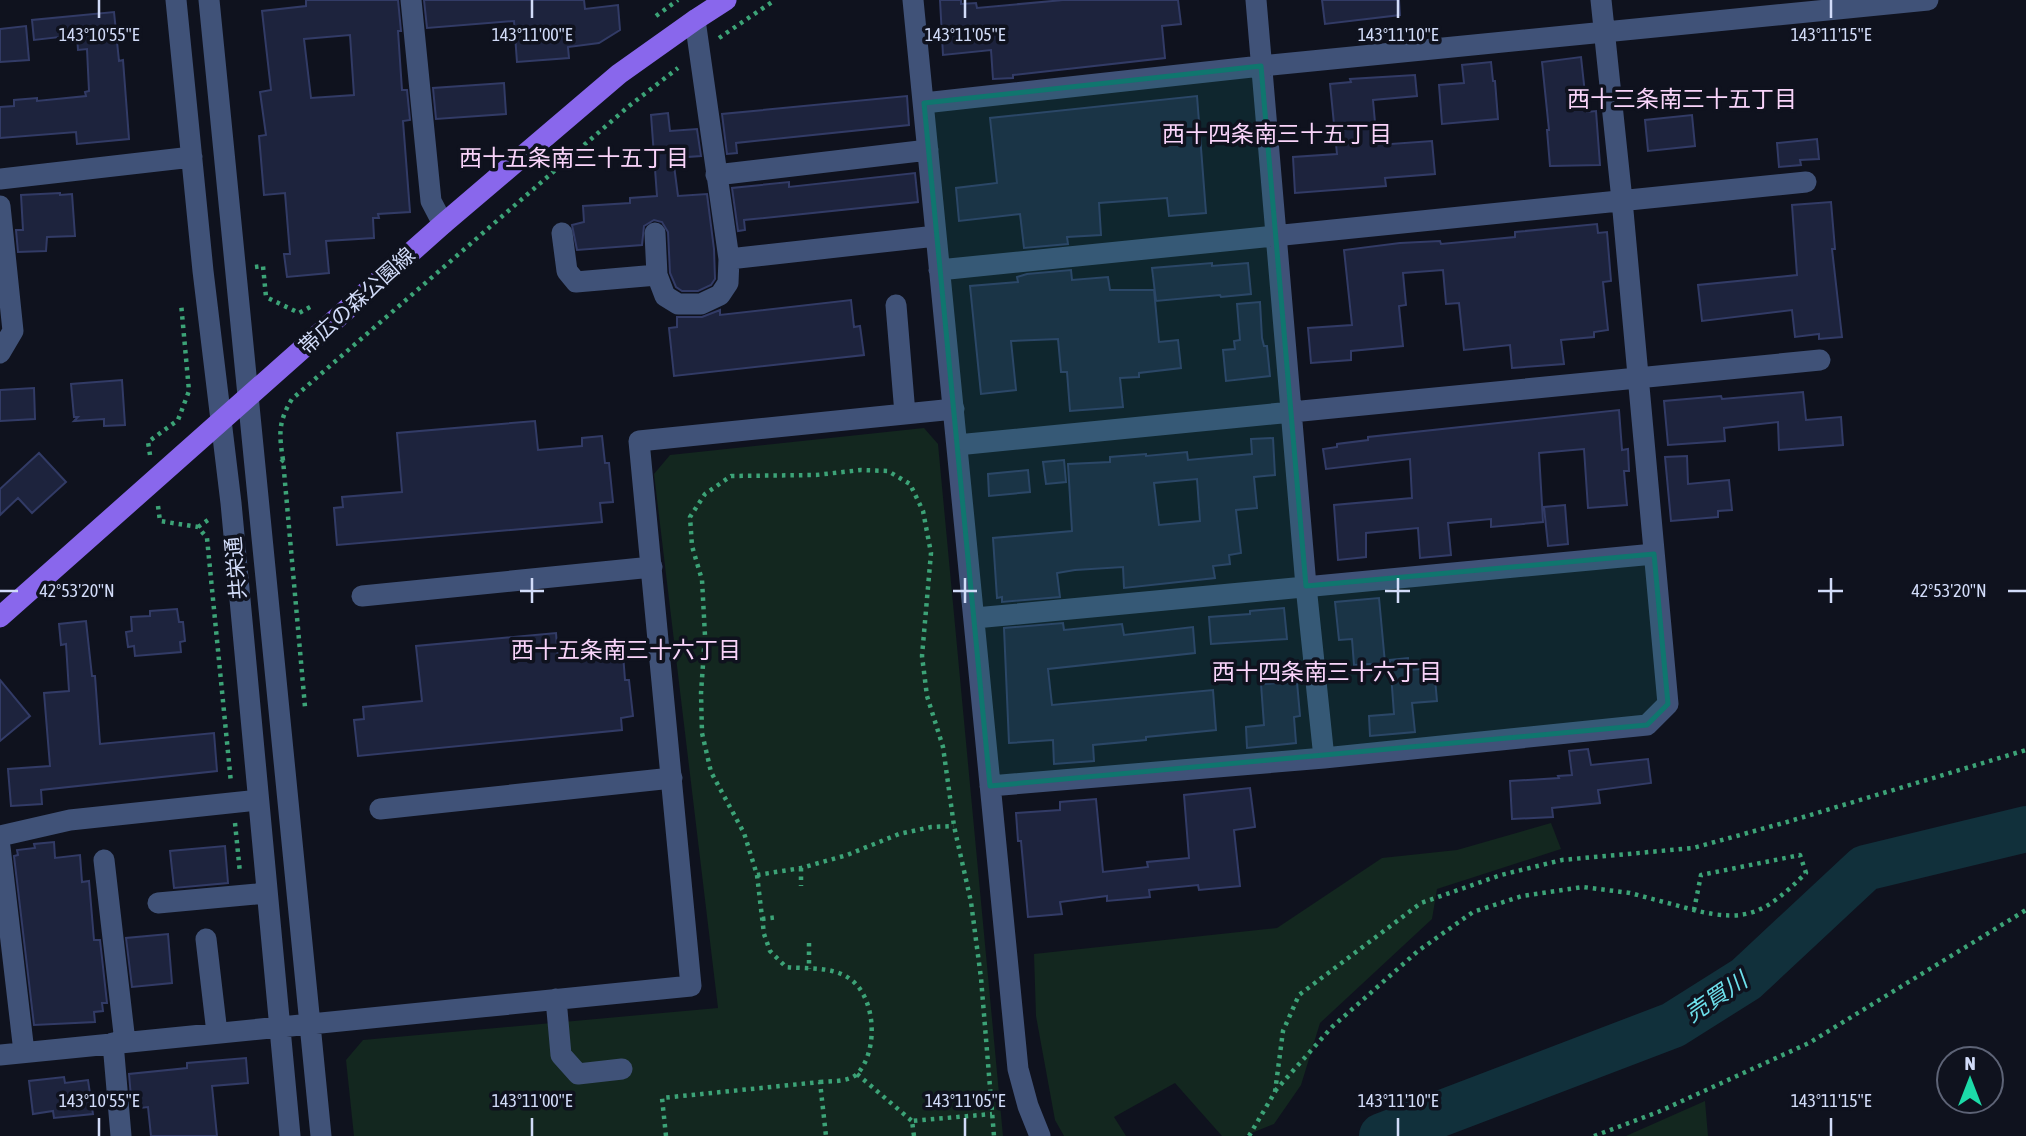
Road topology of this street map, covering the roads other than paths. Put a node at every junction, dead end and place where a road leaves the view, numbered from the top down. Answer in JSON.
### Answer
{"nodes":[{"id":1,"x":176,"y":0,"type":"edge"},
{"id":2,"x":209,"y":0,"type":"edge"},
{"id":3,"x":411,"y":0,"type":"edge"},
{"id":4,"x":726,"y":0,"type":"edge"},
{"id":5,"x":913,"y":0,"type":"edge"},
{"id":6,"x":1256,"y":0,"type":"edge"},
{"id":7,"x":1601,"y":0,"type":"edge"},
{"id":8,"x":1928,"y":0,"type":"edge"},
{"id":9,"x":695,"y":20,"type":"junction"},
{"id":10,"x":1604,"y":32,"type":"junction"},
{"id":11,"x":1261,"y":66,"type":"junction"},
{"id":12,"x":924,"y":103,"type":"junction"},
{"id":13,"x":928,"y":150,"type":"junction"},
{"id":14,"x":192,"y":157,"type":"junction"},
{"id":15,"x":716,"y":175,"type":"junction"},
{"id":16,"x":0,"y":179,"type":"edge"},
{"id":17,"x":1806,"y":182,"type":"dead end"},
{"id":18,"x":1622,"y":200,"type":"junction"},
{"id":19,"x":0,"y":206,"type":"edge"},
{"id":20,"x":443,"y":224,"type":"junction"},
{"id":21,"x":562,"y":233,"type":"dead end"},
{"id":22,"x":655,"y":233,"type":"dead end"},
{"id":23,"x":1276,"y":234,"type":"junction"},
{"id":24,"x":936,"y":236,"type":"junction"},
{"id":25,"x":729,"y":259,"type":"junction"},
{"id":26,"x":939,"y":270,"type":"junction"},
{"id":27,"x":657,"y":275,"type":"junction"},
{"id":28,"x":896,"y":304,"type":"dead end"},
{"id":29,"x":0,"y":353,"type":"edge"},
{"id":30,"x":1820,"y":360,"type":"dead end"},
{"id":31,"x":1637,"y":379,"type":"junction"},
{"id":32,"x":249,"y":399,"type":"junction"},
{"id":33,"x":954,"y":409,"type":"junction"},
{"id":34,"x":1290,"y":412,"type":"junction"},
{"id":35,"x":905,"y":414,"type":"junction"},
{"id":36,"x":222,"y":423,"type":"junction"},
{"id":37,"x":957,"y":445,"type":"junction"},
{"id":38,"x":1654,"y":554,"type":"junction"},
{"id":39,"x":652,"y":567,"type":"junction"},
{"id":40,"x":1306,"y":586,"type":"junction"},
{"id":41,"x":362,"y":596,"type":"dead end"},
{"id":42,"x":0,"y":617,"type":"edge"},
{"id":43,"x":975,"y":618,"type":"junction"},
{"id":44,"x":1324,"y":758,"type":"junction"},
{"id":45,"x":672,"y":778,"type":"junction"},
{"id":46,"x":990,"y":786,"type":"junction"},
{"id":47,"x":258,"y":800,"type":"junction"},
{"id":48,"x":380,"y":809,"type":"dead end"},
{"id":49,"x":0,"y":836,"type":"edge"},
{"id":50,"x":0,"y":847,"type":"edge"},
{"id":51,"x":104,"y":860,"type":"dead end"},
{"id":52,"x":266,"y":893,"type":"junction"},
{"id":53,"x":158,"y":902,"type":"dead end"},
{"id":54,"x":206,"y":939,"type":"dead end"},
{"id":55,"x":556,"y":999,"type":"junction"},
{"id":56,"x":310,"y":1023,"type":"junction"},
{"id":57,"x":279,"y":1026,"type":"junction"},
{"id":58,"x":216,"y":1033,"type":"junction"},
{"id":59,"x":119,"y":1042,"type":"junction"},
{"id":60,"x":24,"y":1052,"type":"junction"},
{"id":61,"x":0,"y":1055,"type":"edge"},
{"id":62,"x":622,"y":1069,"type":"dead end"},
{"id":63,"x":121,"y":1136,"type":"edge"},
{"id":64,"x":290,"y":1136,"type":"edge"},
{"id":65,"x":321,"y":1136,"type":"edge"},
{"id":66,"x":1040,"y":1136,"type":"edge"}],
"edges":[{"from":1,"to":14,"type":"street","name":"共栄通"},
{"from":2,"to":32,"type":"street","name":"共栄通"},
{"from":3,"to":20,"type":"street"},
{"from":4,"to":9,"type":"main road","name":"帯広の森公園線"},
{"from":5,"to":12,"type":"street"},
{"from":6,"to":11,"type":"street"},
{"from":7,"to":10,"type":"street"},
{"from":8,"to":10,"type":"street"},
{"from":9,"to":15,"type":"street"},
{"from":9,"to":20,"type":"main road","name":"帯広の森公園線"},
{"from":10,"to":11,"type":"street"},
{"from":10,"to":18,"type":"street"},
{"from":11,"to":12,"type":"street"},
{"from":11,"to":23,"type":"street"},
{"from":12,"to":13,"type":"street"},
{"from":13,"to":15,"type":"street"},
{"from":13,"to":24,"type":"street"},
{"from":14,"to":16,"type":"street"},
{"from":14,"to":36,"type":"street","name":"共栄通"},
{"from":15,"to":25,"type":"street"},
{"from":17,"to":18,"type":"street"},
{"from":18,"to":23,"type":"street"},
{"from":18,"to":31,"type":"street"},
{"from":19,"to":29,"type":"street"},
{"from":20,"to":32,"type":"main road","name":"帯広の森公園線"},
{"from":21,"to":27,"type":"street"},
{"from":22,"to":27,"type":"street"},
{"from":23,"to":26,"type":"street"},
{"from":23,"to":34,"type":"street"},
{"from":24,"to":25,"type":"street"},
{"from":24,"to":26,"type":"street"},
{"from":25,"to":27,"type":"street"},
{"from":26,"to":33,"type":"street"},
{"from":28,"to":35,"type":"street"},
{"from":30,"to":31,"type":"street"},
{"from":31,"to":34,"type":"street"},
{"from":31,"to":38,"type":"street"},
{"from":32,"to":36,"type":"main road","name":"帯広の森公園線"},
{"from":32,"to":56,"type":"street","name":"共栄通"},
{"from":33,"to":35,"type":"street"},
{"from":33,"to":37,"type":"street"},
{"from":34,"to":37,"type":"street"},
{"from":34,"to":40,"type":"street"},
{"from":35,"to":39,"type":"street"},
{"from":36,"to":42,"type":"main road","name":"帯広の森公園線"},
{"from":36,"to":47,"type":"street","name":"共栄通"},
{"from":37,"to":43,"type":"street"},
{"from":38,"to":40,"type":"street"},
{"from":38,"to":44,"type":"street"},
{"from":39,"to":41,"type":"street"},
{"from":39,"to":45,"type":"street"},
{"from":40,"to":43,"type":"street"},
{"from":40,"to":44,"type":"street"},
{"from":43,"to":46,"type":"street"},
{"from":44,"to":46,"type":"street"},
{"from":45,"to":48,"type":"street"},
{"from":45,"to":55,"type":"street"},
{"from":46,"to":66,"type":"street"},
{"from":47,"to":49,"type":"street"},
{"from":47,"to":52,"type":"street","name":"共栄通"},
{"from":50,"to":60,"type":"street"},
{"from":51,"to":59,"type":"street"},
{"from":52,"to":53,"type":"street"},
{"from":52,"to":57,"type":"street","name":"共栄通"},
{"from":54,"to":58,"type":"street"},
{"from":55,"to":56,"type":"street"},
{"from":55,"to":62,"type":"street"},
{"from":56,"to":57,"type":"street"},
{"from":56,"to":65,"type":"street","name":"共栄通"},
{"from":57,"to":58,"type":"street"},
{"from":57,"to":64,"type":"street","name":"共栄通"},
{"from":58,"to":59,"type":"street"},
{"from":59,"to":60,"type":"street"},
{"from":59,"to":63,"type":"street"},
{"from":60,"to":61,"type":"street"}]}
